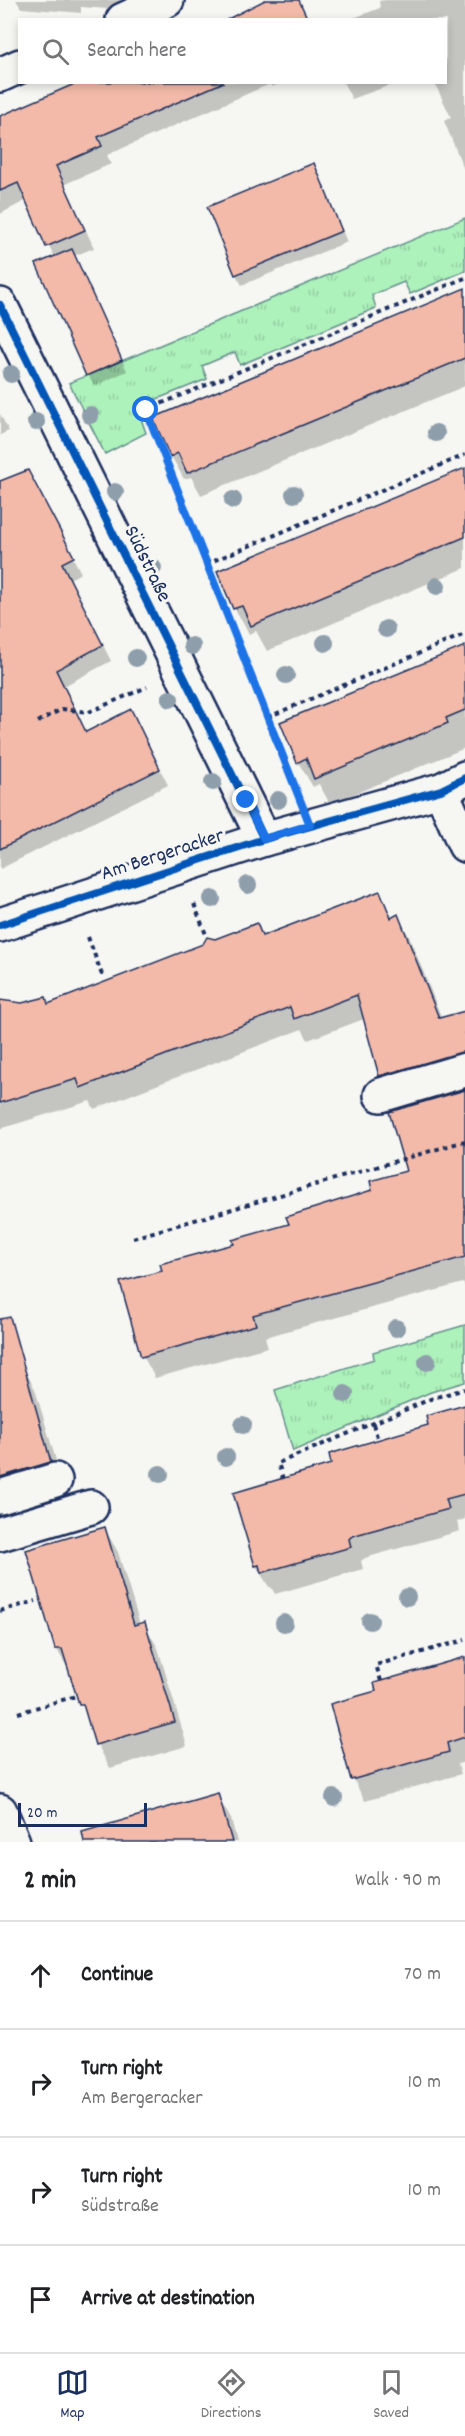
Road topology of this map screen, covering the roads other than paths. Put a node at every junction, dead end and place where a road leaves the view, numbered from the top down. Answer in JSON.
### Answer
{"nodes":[{"id":1,"x":167,"y":0,"type":"edge"},
{"id":2,"x":127,"y":18,"type":"edge"},
{"id":3,"x":18,"y":67,"type":"edge"},
{"id":4,"x":0,"y":75,"type":"edge"},
{"id":5,"x":0,"y":305,"type":"edge"},
{"id":6,"x":453,"y":784,"type":"edge"},
{"id":7,"x":264,"y":839,"type":"junction"},
{"id":8,"x":465,"y":845,"type":"edge"},
{"id":9,"x":0,"y":925,"type":"edge"},
{"id":10,"x":465,"y":1070,"type":"edge"},
{"id":11,"x":381,"y":1095,"type":"dead end"},
{"id":12,"x":55,"y":1480,"type":"dead end"},
{"id":13,"x":0,"y":1497,"type":"edge"},
{"id":14,"x":91,"y":1507,"type":"dead end"},
{"id":15,"x":0,"y":1534,"type":"edge"},
{"id":16,"x":0,"y":1811,"type":"edge"},
{"id":17,"x":13,"y":1842,"type":"edge"}],
"edges":[{"from":1,"to":2,"type":"street"},
{"from":3,"to":4,"type":"street"},
{"from":5,"to":7,"type":"street","name":"Südstraße"},
{"from":6,"to":7,"type":"street","name":"Am Bergeracker"},
{"from":6,"to":8,"type":"street"},
{"from":7,"to":9,"type":"street","name":"Am Bergeracker"},
{"from":10,"to":11,"type":"street"},
{"from":12,"to":13,"type":"street"},
{"from":14,"to":15,"type":"street"},
{"from":16,"to":17,"type":"street"}]}
